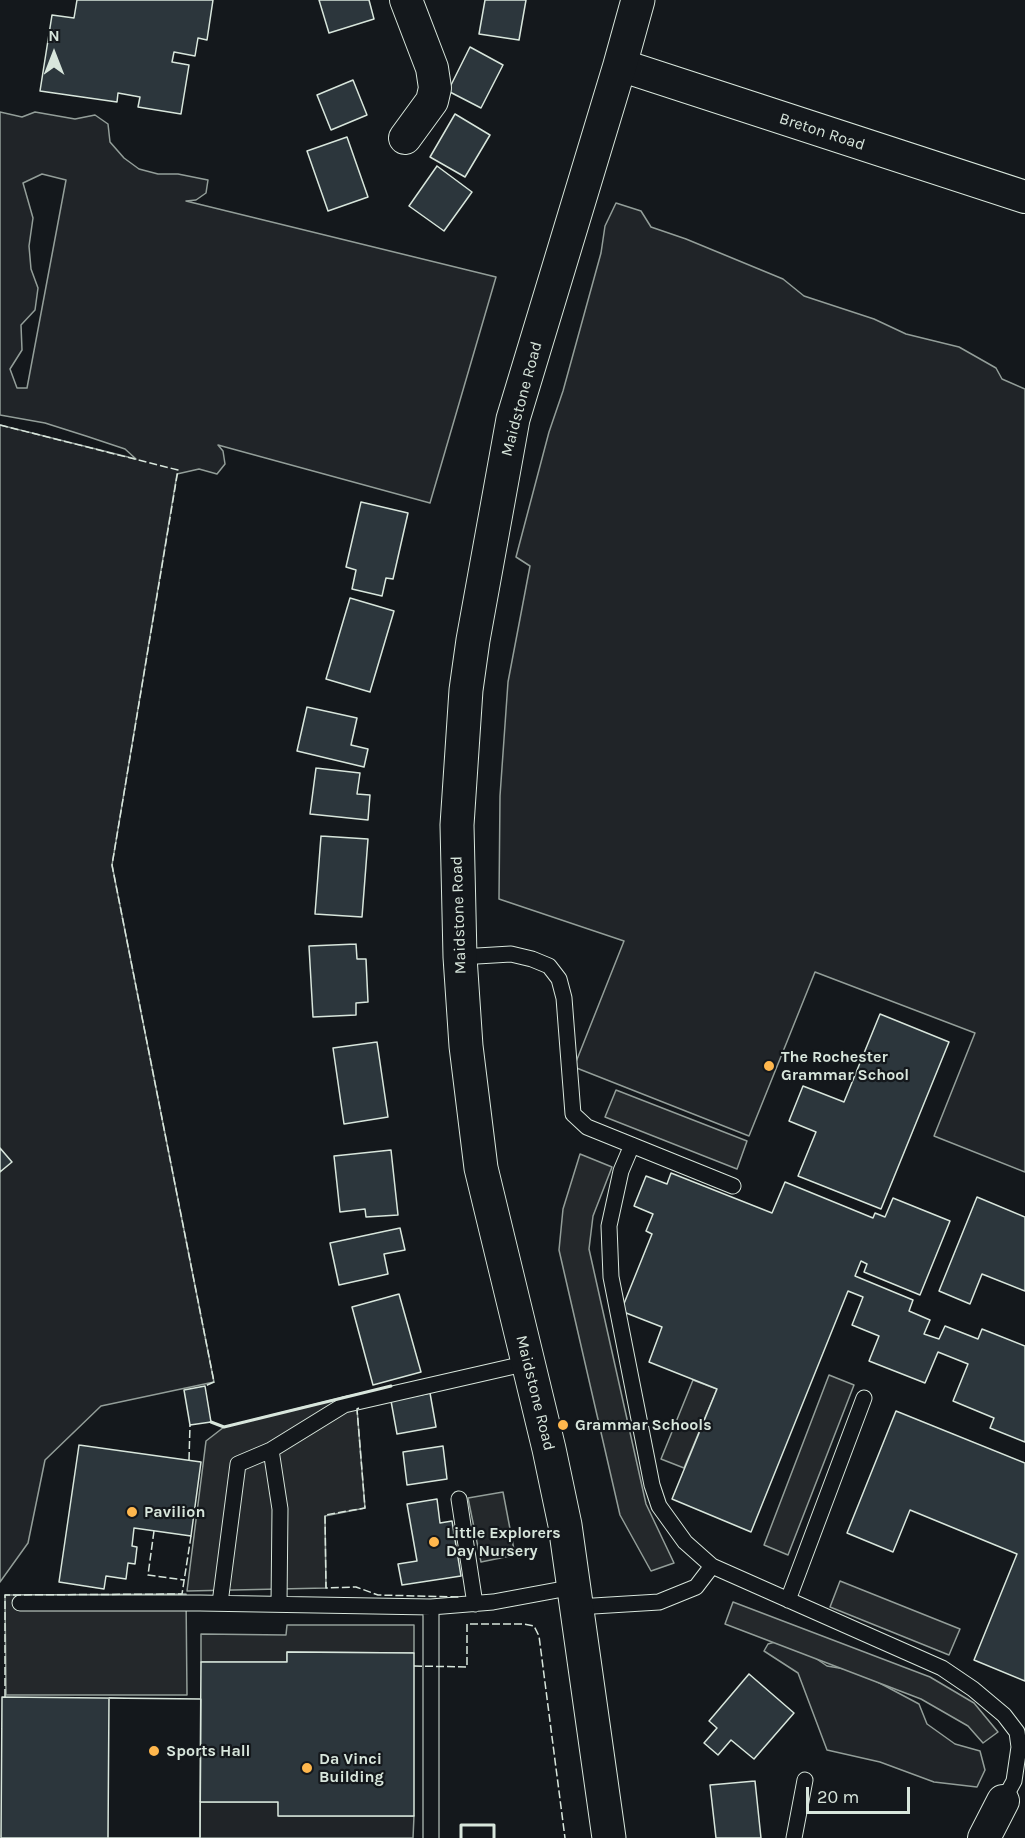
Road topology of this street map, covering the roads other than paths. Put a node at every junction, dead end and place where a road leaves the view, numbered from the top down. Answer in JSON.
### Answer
{"nodes":[{"id":1,"x":406,"y":0,"type":"edge"},
{"id":2,"x":638,"y":0,"type":"edge"},
{"id":3,"x":620,"y":65,"type":"junction"},
{"id":4,"x":405,"y":138,"type":"dead end"},
{"id":5,"x":1025,"y":197,"type":"edge"},
{"id":6,"x":460,"y":957,"type":"junction"},
{"id":7,"x":632,"y":1145,"type":"junction"},
{"id":8,"x":733,"y":1186,"type":"dead end"},
{"id":9,"x":528,"y":1363,"type":"junction"},
{"id":10,"x":864,"y":1398,"type":"dead end"},
{"id":11,"x":271,"y":1450,"type":"junction"},
{"id":12,"x":459,"y":1498,"type":"dead end"},
{"id":13,"x":712,"y":1566,"type":"junction"},
{"id":14,"x":575,"y":1597,"type":"junction"},
{"id":15,"x":788,"y":1600,"type":"junction"},
{"id":16,"x":20,"y":1603,"type":"dead end"},
{"id":17,"x":220,"y":1603,"type":"junction"},
{"id":18,"x":279,"y":1604,"type":"junction"},
{"id":19,"x":476,"y":1604,"type":"junction"},
{"id":20,"x":431,"y":1607,"type":"junction"},
{"id":21,"x":805,"y":1780,"type":"dead end"},
{"id":22,"x":1003,"y":1801,"type":"joint"},
{"id":23,"x":431,"y":1838,"type":"edge"},
{"id":24,"x":609,"y":1838,"type":"edge"},
{"id":25,"x":794,"y":1838,"type":"edge"},
{"id":26,"x":984,"y":1838,"type":"edge"}],
"edges":[{"from":1,"to":4,"type":"street"},
{"from":2,"to":3,"type":"main road","name":"Maidstone Road"},
{"from":3,"to":5,"type":"street","name":"Breton Road"},
{"from":3,"to":6,"type":"main road","name":"Maidstone Road"},
{"from":6,"to":7,"type":"lane"},
{"from":6,"to":9,"type":"main road","name":"Maidstone Road"},
{"from":7,"to":8,"type":"lane"},
{"from":7,"to":13,"type":"lane"},
{"from":9,"to":11,"type":"lane"},
{"from":9,"to":14,"type":"main road","name":"Maidstone Road"},
{"from":10,"to":15,"type":"lane"},
{"from":11,"to":17,"type":"lane"},
{"from":11,"to":18,"type":"lane"},
{"from":12,"to":19,"type":"lane"},
{"from":13,"to":14,"type":"lane"},
{"from":13,"to":15,"type":"lane"},
{"from":14,"to":19,"type":"lane"},
{"from":14,"to":24,"type":"main road","name":"Maidstone Road"},
{"from":15,"to":22,"type":"lane"},
{"from":16,"to":17,"type":"lane"},
{"from":17,"to":18,"type":"lane"},
{"from":18,"to":20,"type":"lane"},
{"from":19,"to":20,"type":"lane"},
{"from":20,"to":23,"type":"lane"},
{"from":21,"to":25,"type":"lane"},
{"from":22,"to":26,"type":"street"}]}
